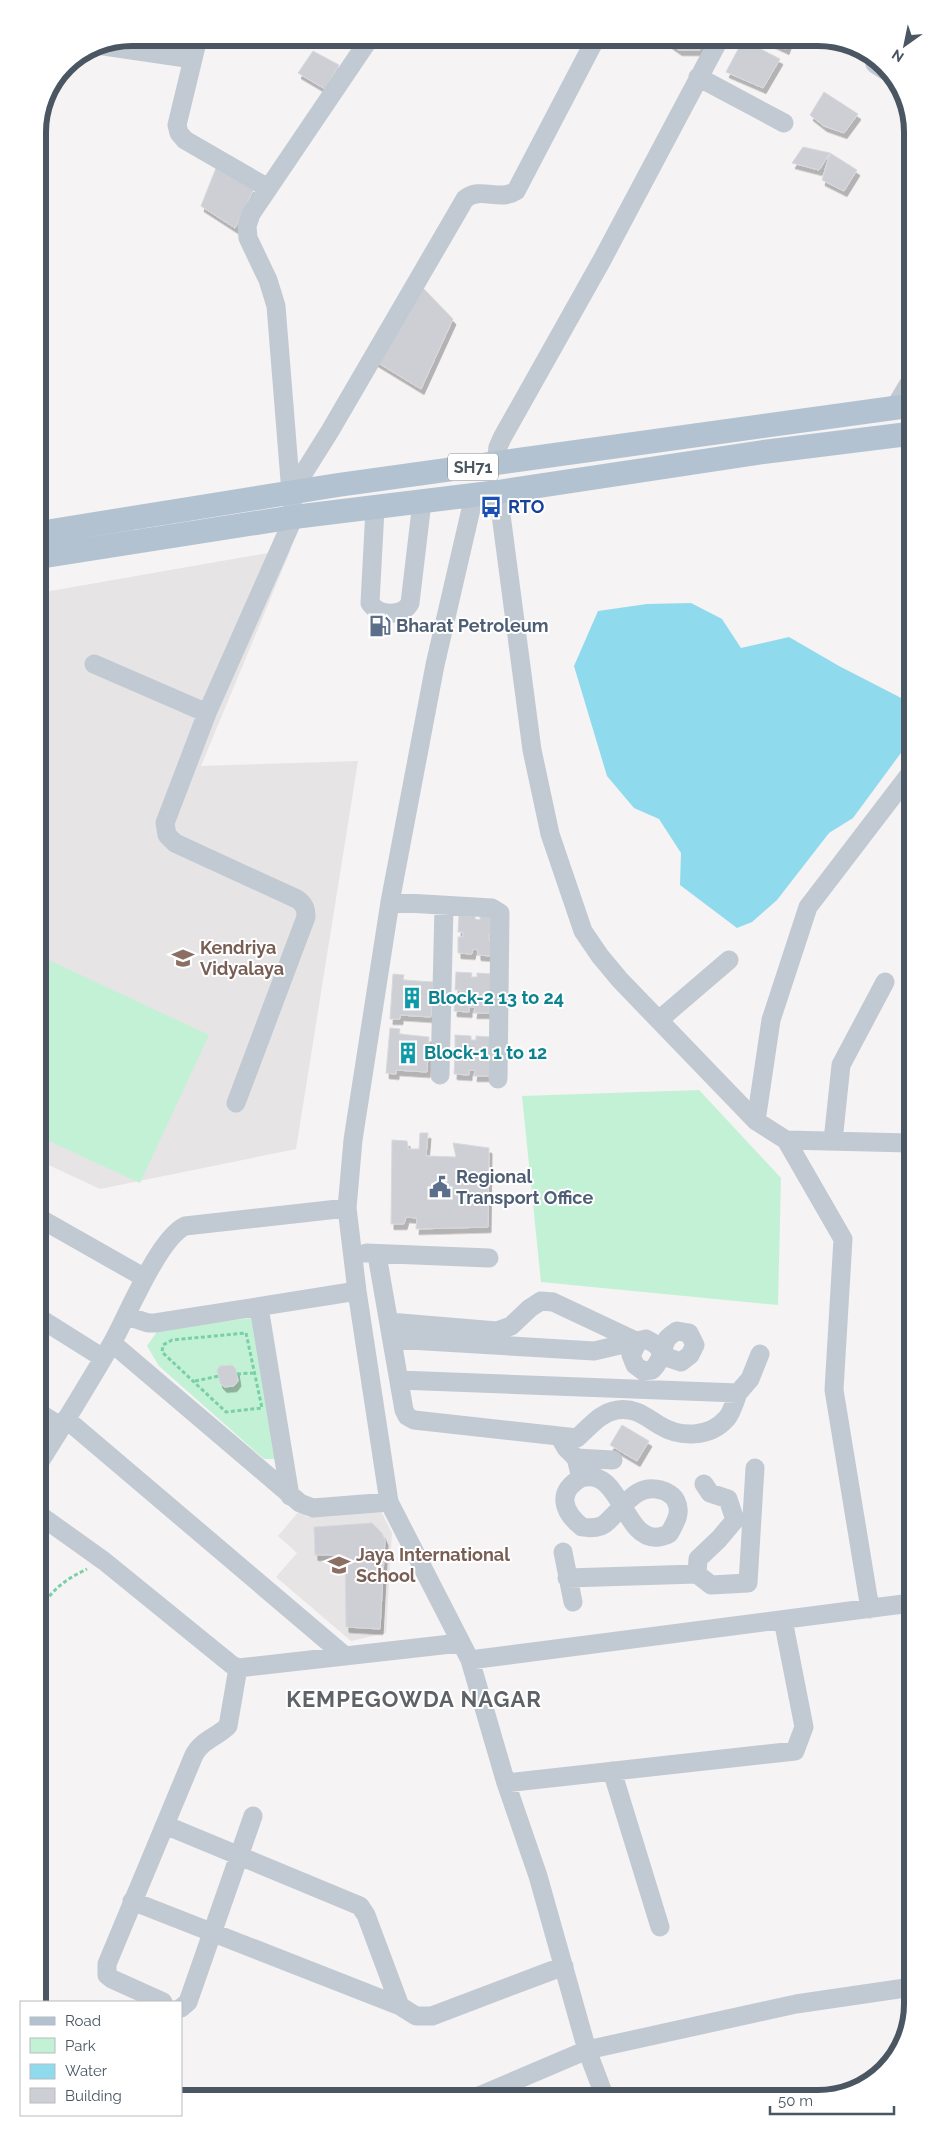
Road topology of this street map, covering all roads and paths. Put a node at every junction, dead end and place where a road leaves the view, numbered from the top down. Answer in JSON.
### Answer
{"nodes":[{"id":1,"x":196,"y":46,"type":"edge"},
{"id":2,"x":365,"y":46,"type":"edge"},
{"id":3,"x":592,"y":46,"type":"edge"},
{"id":4,"x":716,"y":46,"type":"edge"},
{"id":5,"x":119,"y":48,"type":"edge"},
{"id":6,"x":193,"y":59,"type":"junction"},
{"id":7,"x":698,"y":78,"type":"junction"},
{"id":8,"x":784,"y":123,"type":"dead end"},
{"id":9,"x":268,"y":188,"type":"junction"},
{"id":10,"x":902,"y":407,"type":"edge"},
{"id":11,"x":904,"y":434,"type":"edge"},
{"id":12,"x":496,"y":463,"type":"junction"},
{"id":13,"x":498,"y":492,"type":"junction"},
{"id":14,"x":291,"y":493,"type":"junction"},
{"id":15,"x":474,"y":496,"type":"junction"},
{"id":16,"x":422,"y":502,"type":"junction"},
{"id":17,"x":375,"y":509,"type":"junction"},
{"id":18,"x":294,"y":517,"type":"junction"},
{"id":19,"x":46,"y":532,"type":"edge"},
{"id":20,"x":46,"y":556,"type":"edge"},
{"id":21,"x":94,"y":664,"type":"dead end"},
{"id":22,"x":207,"y":713,"type":"junction"},
{"id":23,"x":904,"y":782,"type":"edge"},
{"id":24,"x":390,"y":902,"type":"junction"},
{"id":25,"x":444,"y":906,"type":"junction"},
{"id":26,"x":729,"y":960,"type":"dead end"},
{"id":27,"x":885,"y":982,"type":"dead end"},
{"id":28,"x":659,"y":1020,"type":"junction"},
{"id":29,"x":440,"y":1075,"type":"dead end"},
{"id":30,"x":498,"y":1079,"type":"dead end"},
{"id":31,"x":236,"y":1103,"type":"dead end"},
{"id":32,"x":756,"y":1121,"type":"junction"},
{"id":33,"x":786,"y":1140,"type":"junction"},
{"id":34,"x":833,"y":1141,"type":"junction"},
{"id":35,"x":904,"y":1143,"type":"edge"},
{"id":36,"x":347,"y":1208,"type":"junction"},
{"id":37,"x":46,"y":1222,"type":"edge"},
{"id":38,"x":352,"y":1252,"type":"junction"},
{"id":39,"x":377,"y":1255,"type":"junction"},
{"id":40,"x":489,"y":1258,"type":"dead end"},
{"id":41,"x":145,"y":1278,"type":"junction"},
{"id":42,"x":357,"y":1291,"type":"junction"},
{"id":43,"x":258,"y":1307,"type":"junction"},
{"id":44,"x":127,"y":1316,"type":"junction"},
{"id":45,"x":46,"y":1321,"type":"edge"},
{"id":46,"x":391,"y":1331,"type":"junction"},
{"id":47,"x":638,"y":1342,"type":"junction"},
{"id":48,"x":107,"y":1351,"type":"junction"},
{"id":49,"x":760,"y":1354,"type":"dead end"},
{"id":50,"x":254,"y":1373,"type":"junction"},
{"id":51,"x":237,"y":1374,"type":"dead end"},
{"id":52,"x":219,"y":1376,"type":"dead end"},
{"id":53,"x":400,"y":1380,"type":"junction"},
{"id":54,"x":194,"y":1381,"type":"junction"},
{"id":55,"x":738,"y":1393,"type":"junction"},
{"id":56,"x":46,"y":1416,"type":"edge"},
{"id":57,"x":64,"y":1423,"type":"junction"},
{"id":58,"x":559,"y":1436,"type":"junction"},
{"id":59,"x":46,"y":1452,"type":"edge"},
{"id":60,"x":576,"y":1458,"type":"junction"},
{"id":61,"x":613,"y":1460,"type":"dead end"},
{"id":62,"x":755,"y":1468,"type":"dead end"},
{"id":63,"x":581,"y":1478,"type":"junction"},
{"id":64,"x":704,"y":1484,"type":"dead end"},
{"id":65,"x":290,"y":1496,"type":"junction"},
{"id":66,"x":389,"y":1502,"type":"junction"},
{"id":67,"x":46,"y":1520,"type":"edge"},
{"id":68,"x":563,"y":1552,"type":"dead end"},
{"id":69,"x":104,"y":1561,"type":"junction"},
{"id":70,"x":697,"y":1574,"type":"junction"},
{"id":71,"x":567,"y":1578,"type":"junction"},
{"id":72,"x":46,"y":1601,"type":"edge"},
{"id":73,"x":572,"y":1602,"type":"dead end"},
{"id":74,"x":904,"y":1604,"type":"edge"},
{"id":75,"x":870,"y":1609,"type":"junction"},
{"id":76,"x":784,"y":1620,"type":"junction"},
{"id":77,"x":460,"y":1643,"type":"junction"},
{"id":78,"x":345,"y":1656,"type":"junction"},
{"id":79,"x":470,"y":1660,"type":"junction"},
{"id":80,"x":238,"y":1668,"type":"junction"},
{"id":81,"x":612,"y":1771,"type":"junction"},
{"id":82,"x":506,"y":1783,"type":"junction"},
{"id":83,"x":254,"y":1816,"type":"dead end"},
{"id":84,"x":165,"y":1825,"type":"junction"},
{"id":85,"x":239,"y":1856,"type":"junction"},
{"id":86,"x":132,"y":1901,"type":"junction"},
{"id":87,"x":660,"y":1928,"type":"dead end"},
{"id":88,"x":213,"y":1933,"type":"junction"},
{"id":89,"x":564,"y":1966,"type":"junction"},
{"id":90,"x":904,"y":1988,"type":"edge"},
{"id":91,"x":161,"y":2001,"type":"edge"},
{"id":92,"x":400,"y":2006,"type":"junction"},
{"id":93,"x":182,"y":2007,"type":"edge"},
{"id":94,"x":587,"y":2050,"type":"junction"},
{"id":95,"x":493,"y":2090,"type":"edge"},
{"id":96,"x":602,"y":2090,"type":"edge"}],
"edges":[{"from":1,"to":6,"type":"street"},
{"from":2,"to":9,"type":"street"},
{"from":3,"to":14,"type":"street"},
{"from":4,"to":7,"type":"street"},
{"from":5,"to":6,"type":"street"},
{"from":6,"to":9,"type":"street"},
{"from":7,"to":8,"type":"street"},
{"from":7,"to":12,"type":"street"},
{"from":9,"to":14,"type":"street"},
{"from":10,"to":12,"type":"main road","number":"SH71"},
{"from":11,"to":13,"type":"main road","number":"SH71"},
{"from":12,"to":13,"type":"main road"},
{"from":12,"to":14,"type":"main road","number":"SH71"},
{"from":13,"to":15,"type":"main road","number":"SH71"},
{"from":13,"to":28,"type":"street"},
{"from":14,"to":18,"type":"street"},
{"from":14,"to":19,"type":"main road","number":"SH71"},
{"from":15,"to":16,"type":"main road","number":"SH71"},
{"from":15,"to":24,"type":"street"},
{"from":16,"to":17,"type":"main road","number":"SH71"},
{"from":16,"to":17,"type":"street"},
{"from":17,"to":18,"type":"main road","number":"SH71"},
{"from":18,"to":20,"type":"main road","number":"SH71"},
{"from":18,"to":22,"type":"street"},
{"from":21,"to":22,"type":"street"},
{"from":22,"to":31,"type":"street"},
{"from":23,"to":32,"type":"street"},
{"from":24,"to":25,"type":"street"},
{"from":24,"to":36,"type":"street"},
{"from":25,"to":29,"type":"street"},
{"from":25,"to":30,"type":"street"},
{"from":26,"to":28,"type":"street"},
{"from":27,"to":34,"type":"street"},
{"from":28,"to":32,"type":"street"},
{"from":32,"to":33,"type":"street"},
{"from":33,"to":34,"type":"street"},
{"from":33,"to":75,"type":"street"},
{"from":34,"to":35,"type":"street"},
{"from":36,"to":38,"type":"street"},
{"from":36,"to":41,"type":"street"},
{"from":37,"to":41,"type":"street"},
{"from":38,"to":39,"type":"street"},
{"from":38,"to":42,"type":"street"},
{"from":39,"to":40,"type":"street"},
{"from":39,"to":46,"type":"street"},
{"from":41,"to":44,"type":"street"},
{"from":42,"to":43,"type":"street"},
{"from":42,"to":66,"type":"street"},
{"from":43,"to":44,"type":"street"},
{"from":43,"to":65,"type":"street"},
{"from":44,"to":48,"type":"street"},
{"from":45,"to":48,"type":"street"},
{"from":46,"to":47,"type":"street"},
{"from":46,"to":47,"type":"street"},
{"from":46,"to":53,"type":"street"},
{"from":47,"to":47,"type":"street"},
{"from":48,"to":57,"type":"street"},
{"from":48,"to":65,"type":"street"},
{"from":49,"to":55,"type":"street"},
{"from":50,"to":51,"type":"path"},
{"from":50,"to":54,"type":"path"},
{"from":50,"to":54,"type":"path"},
{"from":52,"to":54,"type":"path"},
{"from":53,"to":55,"type":"street"},
{"from":53,"to":58,"type":"street"},
{"from":55,"to":58,"type":"street"},
{"from":56,"to":57,"type":"street"},
{"from":57,"to":59,"type":"street"},
{"from":57,"to":78,"type":"street"},
{"from":58,"to":60,"type":"street"},
{"from":60,"to":61,"type":"street"},
{"from":60,"to":63,"type":"street"},
{"from":62,"to":70,"type":"street"},
{"from":63,"to":63,"type":"street"},
{"from":64,"to":70,"type":"street"},
{"from":65,"to":66,"type":"street"},
{"from":66,"to":77,"type":"street"},
{"from":67,"to":69,"type":"street"},
{"from":68,"to":71,"type":"street"},
{"from":69,"to":72,"type":"path"},
{"from":69,"to":80,"type":"street"},
{"from":70,"to":71,"type":"street"},
{"from":71,"to":73,"type":"street"},
{"from":74,"to":75,"type":"street"},
{"from":75,"to":76,"type":"street"},
{"from":76,"to":79,"type":"street"},
{"from":76,"to":81,"type":"street"},
{"from":77,"to":78,"type":"street"},
{"from":77,"to":79,"type":"street"},
{"from":78,"to":80,"type":"street"},
{"from":79,"to":82,"type":"street"},
{"from":80,"to":84,"type":"street"},
{"from":81,"to":82,"type":"street"},
{"from":81,"to":87,"type":"street"},
{"from":82,"to":89,"type":"street"},
{"from":83,"to":85,"type":"street"},
{"from":84,"to":85,"type":"street"},
{"from":84,"to":86,"type":"street"},
{"from":85,"to":88,"type":"street"},
{"from":85,"to":92,"type":"street"},
{"from":86,"to":88,"type":"street"},
{"from":86,"to":91,"type":"street"},
{"from":88,"to":92,"type":"street"},
{"from":88,"to":93,"type":"street"},
{"from":89,"to":92,"type":"street"},
{"from":89,"to":94,"type":"street"},
{"from":90,"to":94,"type":"street"},
{"from":94,"to":95,"type":"street"},
{"from":94,"to":96,"type":"street"}]}
